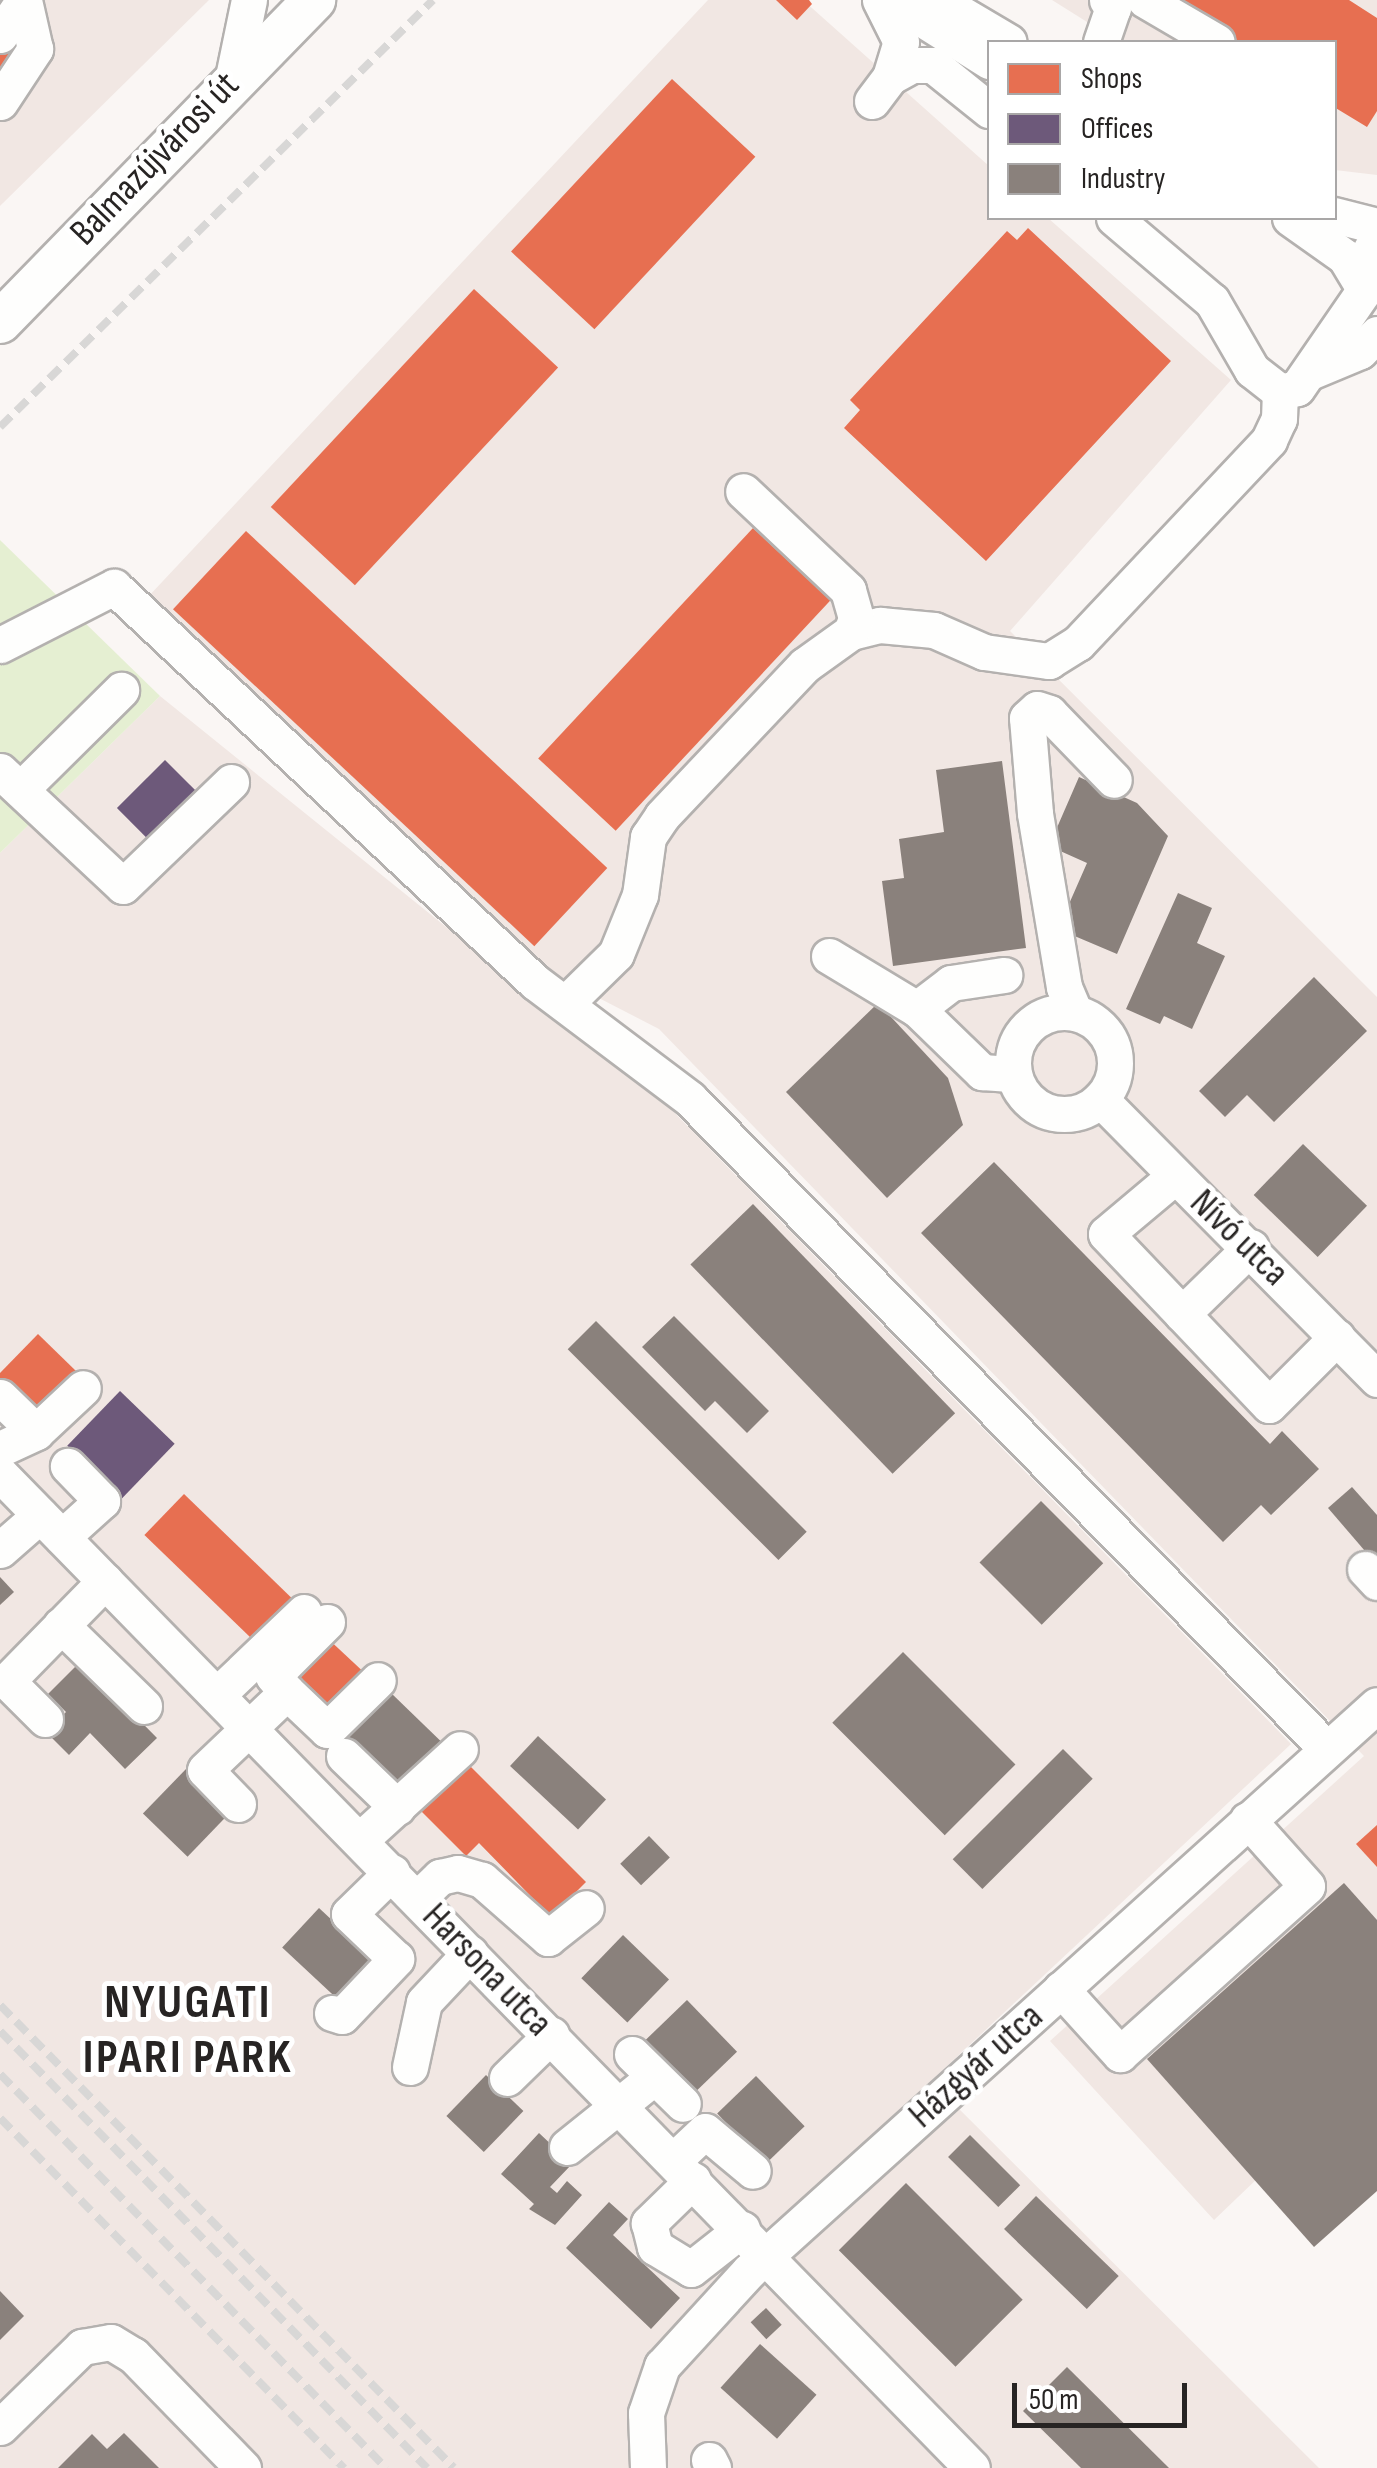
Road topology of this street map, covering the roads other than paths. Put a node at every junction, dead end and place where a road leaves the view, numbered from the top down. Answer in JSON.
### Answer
{"nodes":[{"id":1,"x":24,"y":0,"type":"edge"},
{"id":2,"x":249,"y":0,"type":"edge"},
{"id":3,"x":314,"y":0,"type":"edge"},
{"id":4,"x":880,"y":0,"type":"edge"},
{"id":5,"x":892,"y":0,"type":"edge"},
{"id":6,"x":938,"y":0,"type":"edge"},
{"id":7,"x":1126,"y":2,"type":"edge"},
{"id":8,"x":0,"y":35,"type":"edge"},
{"id":9,"x":1006,"y":40,"type":"edge"},
{"id":10,"x":1101,"y":40,"type":"edge"},
{"id":11,"x":1212,"y":40,"type":"edge"},
{"id":12,"x":987,"y":59,"type":"edge"},
{"id":13,"x":233,"y":77,"type":"junction"},
{"id":14,"x":0,"y":102,"type":"edge"},
{"id":15,"x":982,"y":103,"type":"edge"},
{"id":16,"x":1337,"y":216,"type":"edge"},
{"id":17,"x":1116,"y":220,"type":"edge"},
{"id":18,"x":1293,"y":220,"type":"edge"},
{"id":19,"x":1377,"y":226,"type":"edge"},
{"id":20,"x":1377,"y":238,"type":"edge"},
{"id":21,"x":1367,"y":296,"type":"edge"},
{"id":22,"x":0,"y":322,"type":"edge"},
{"id":23,"x":1377,"y":334,"type":"edge"},
{"id":24,"x":1293,"y":383,"type":"junction"},
{"id":25,"x":742,"y":490,"type":"dead end"},
{"id":26,"x":851,"y":632,"type":"junction"},
{"id":27,"x":0,"y":645,"type":"edge"},
{"id":28,"x":121,"y":690,"type":"dead end"},
{"id":29,"x":11,"y":780,"type":"edge"},
{"id":30,"x":1114,"y":780,"type":"dead end"},
{"id":31,"x":231,"y":782,"type":"dead end"},
{"id":32,"x":829,"y":956,"type":"dead end"},
{"id":33,"x":1004,"y":976,"type":"dead end"},
{"id":34,"x":565,"y":1004,"type":"junction"},
{"id":35,"x":917,"y":1009,"type":"junction"},
{"id":36,"x":1075,"y":1013,"type":"junction"},
{"id":37,"x":1014,"y":1074,"type":"junction"},
{"id":38,"x":1100,"y":1099,"type":"junction"},
{"id":39,"x":1176,"y":1176,"type":"junction"},
{"id":40,"x":1251,"y":1247,"type":"junction"},
{"id":41,"x":1182,"y":1314,"type":"junction"},
{"id":42,"x":1338,"y":1338,"type":"junction"},
{"id":43,"x":1377,"y":1379,"type":"edge"},
{"id":44,"x":83,"y":1388,"type":"dead end"},
{"id":45,"x":0,"y":1397,"type":"edge"},
{"id":46,"x":36,"y":1432,"type":"junction"},
{"id":47,"x":0,"y":1449,"type":"edge"},
{"id":48,"x":68,"y":1466,"type":"dead end"},
{"id":49,"x":0,"y":1474,"type":"edge"},
{"id":50,"x":51,"y":1526,"type":"junction"},
{"id":51,"x":0,"y":1550,"type":"edge"},
{"id":52,"x":105,"y":1581,"type":"junction"},
{"id":53,"x":62,"y":1624,"type":"junction"},
{"id":54,"x":378,"y":1680,"type":"dead end"},
{"id":55,"x":286,"y":1692,"type":"junction"},
{"id":56,"x":217,"y":1695,"type":"junction"},
{"id":57,"x":1377,"y":1705,"type":"edge"},
{"id":58,"x":144,"y":1706,"type":"dead end"},
{"id":59,"x":45,"y":1719,"type":"dead end"},
{"id":60,"x":248,"y":1727,"type":"junction"},
{"id":61,"x":460,"y":1748,"type":"dead end"},
{"id":62,"x":1327,"y":1750,"type":"junction"},
{"id":63,"x":309,"y":1788,"type":"junction"},
{"id":64,"x":238,"y":1804,"type":"dead end"},
{"id":65,"x":396,"y":1807,"type":"junction"},
{"id":66,"x":1248,"y":1820,"type":"junction"},
{"id":67,"x":360,"y":1840,"type":"junction"},
{"id":68,"x":392,"y":1872,"type":"junction"},
{"id":69,"x":417,"y":1899,"type":"junction"},
{"id":70,"x":586,"y":1908,"type":"dead end"},
{"id":71,"x":470,"y":1953,"type":"junction"},
{"id":72,"x":1061,"y":1989,"type":"junction"},
{"id":73,"x":332,"y":2013,"type":"dead end"},
{"id":74,"x":551,"y":2035,"type":"junction"},
{"id":75,"x":410,"y":2067,"type":"dead end"},
{"id":76,"x":507,"y":2078,"type":"dead end"},
{"id":77,"x":683,"y":2104,"type":"dead end"},
{"id":78,"x":622,"y":2107,"type":"junction"},
{"id":79,"x":567,"y":2147,"type":"dead end"},
{"id":80,"x":683,"y":2170,"type":"junction"},
{"id":81,"x":753,"y":2171,"type":"dead end"},
{"id":82,"x":754,"y":2242,"type":"junction"},
{"id":83,"x":0,"y":2427,"type":"edge"},
{"id":84,"x":243,"y":2468,"type":"edge"},
{"id":85,"x":648,"y":2468,"type":"edge"},
{"id":86,"x":972,"y":2468,"type":"edge"}],
"edges":[{"from":1,"to":8,"type":"street"},
{"from":1,"to":14,"type":"street"},
{"from":2,"to":13,"type":"street"},
{"from":3,"to":13,"type":"main road","name":"Balmazújvárosi út"},
{"from":4,"to":15,"type":"street"},
{"from":5,"to":12,"type":"street"},
{"from":6,"to":9,"type":"street"},
{"from":7,"to":10,"type":"street"},
{"from":7,"to":11,"type":"street"},
{"from":13,"to":22,"type":"main road","name":"Balmazújvárosi út"},
{"from":16,"to":19,"type":"street"},
{"from":17,"to":24,"type":"street"},
{"from":18,"to":21,"type":"street"},
{"from":20,"to":21,"type":"street"},
{"from":21,"to":24,"type":"street"},
{"from":23,"to":24,"type":"street"},
{"from":24,"to":26,"type":"street"},
{"from":25,"to":26,"type":"street"},
{"from":26,"to":34,"type":"street"},
{"from":27,"to":34,"type":"street"},
{"from":28,"to":29,"type":"street"},
{"from":29,"to":31,"type":"street"},
{"from":30,"to":36,"type":"street"},
{"from":32,"to":35,"type":"street"},
{"from":33,"to":35,"type":"street"},
{"from":34,"to":62,"type":"street"},
{"from":35,"to":37,"type":"street"},
{"from":36,"to":37,"type":"street"},
{"from":36,"to":38,"type":"street"},
{"from":37,"to":38,"type":"street"},
{"from":38,"to":39,"type":"street","name":"Nívó utca"},
{"from":39,"to":40,"type":"street","name":"Nívó utca"},
{"from":39,"to":41,"type":"street"},
{"from":40,"to":41,"type":"street"},
{"from":40,"to":42,"type":"street","name":"Nívó utca"},
{"from":41,"to":42,"type":"street"},
{"from":42,"to":43,"type":"street","name":"Nívó utca"},
{"from":44,"to":46,"type":"street"},
{"from":45,"to":46,"type":"street"},
{"from":46,"to":47,"type":"street"},
{"from":48,"to":50,"type":"street"},
{"from":49,"to":50,"type":"street","name":"Harsona utca"},
{"from":50,"to":51,"type":"street"},
{"from":50,"to":52,"type":"street","name":"Harsona utca"},
{"from":52,"to":53,"type":"street"},
{"from":52,"to":56,"type":"street","name":"Harsona utca"},
{"from":53,"to":58,"type":"street"},
{"from":53,"to":59,"type":"street"},
{"from":54,"to":55,"type":"street"},
{"from":55,"to":56,"type":"street"},
{"from":55,"to":60,"type":"street"},
{"from":56,"to":60,"type":"street","name":"Harsona utca"},
{"from":57,"to":62,"type":"street","name":"Házgyár utca"},
{"from":60,"to":63,"type":"street","name":"Harsona utca"},
{"from":60,"to":64,"type":"street"},
{"from":61,"to":65,"type":"street"},
{"from":62,"to":66,"type":"street","name":"Házgyár utca"},
{"from":63,"to":65,"type":"street"},
{"from":63,"to":67,"type":"street","name":"Harsona utca"},
{"from":65,"to":67,"type":"street"},
{"from":66,"to":72,"type":"street","name":"Házgyár utca"},
{"from":66,"to":72,"type":"street"},
{"from":67,"to":68,"type":"street","name":"Harsona utca"},
{"from":68,"to":69,"type":"street","name":"Harsona utca"},
{"from":68,"to":73,"type":"street"},
{"from":69,"to":70,"type":"street"},
{"from":69,"to":71,"type":"street","name":"Harsona utca"},
{"from":71,"to":74,"type":"street","name":"Harsona utca"},
{"from":71,"to":75,"type":"street"},
{"from":72,"to":82,"type":"street","name":"Házgyár utca"},
{"from":74,"to":76,"type":"street"},
{"from":74,"to":78,"type":"street","name":"Harsona utca"},
{"from":77,"to":78,"type":"street"},
{"from":78,"to":79,"type":"street"},
{"from":78,"to":80,"type":"street","name":"Harsona utca"},
{"from":80,"to":81,"type":"street"},
{"from":80,"to":82,"type":"street","name":"Harsona utca"},
{"from":80,"to":82,"type":"street"},
{"from":82,"to":85,"type":"street","name":"Házgyár utca"},
{"from":82,"to":86,"type":"street","name":"Harsona utca"},
{"from":83,"to":84,"type":"street"}]}
